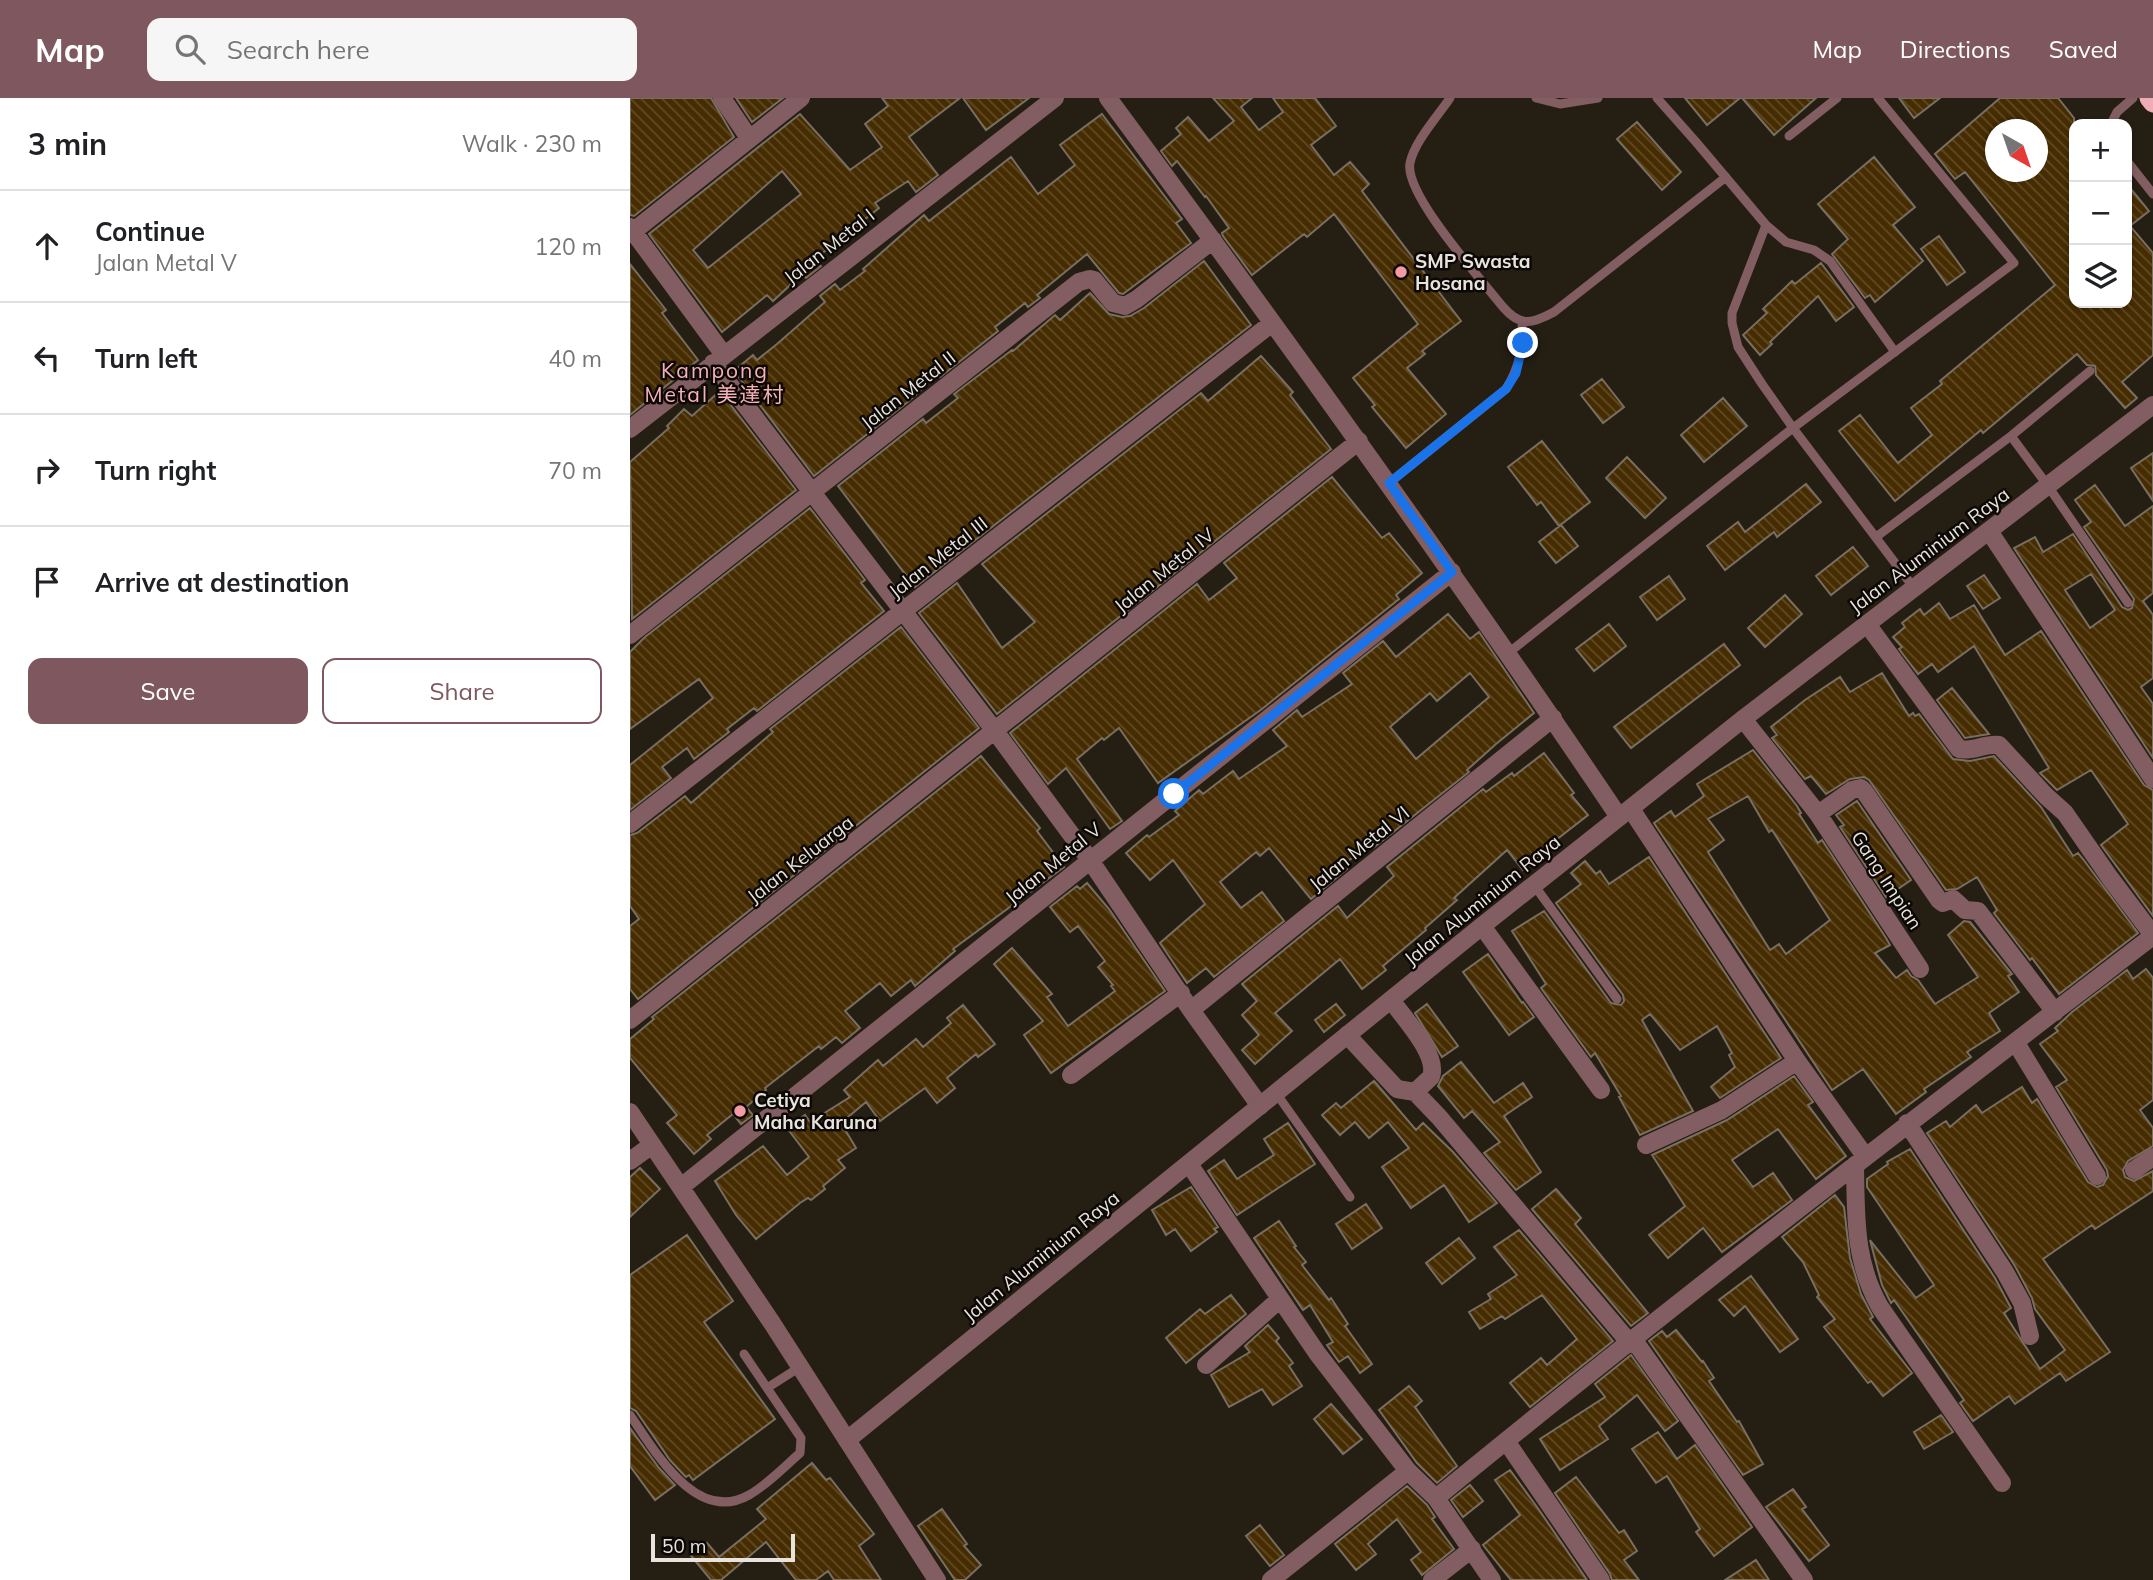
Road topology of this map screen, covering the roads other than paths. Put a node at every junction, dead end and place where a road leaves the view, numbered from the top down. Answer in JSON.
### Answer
{"nodes":[{"id":1,"x":722,"y":98,"type":"edge"},
{"id":2,"x":801,"y":98,"type":"edge"},
{"id":3,"x":1055,"y":98,"type":"edge"},
{"id":4,"x":1108,"y":98,"type":"edge"},
{"id":5,"x":1450,"y":98,"type":"edge"},
{"id":6,"x":1536,"y":98,"type":"edge"},
{"id":7,"x":1598,"y":98,"type":"edge"},
{"id":8,"x":1657,"y":98,"type":"edge"},
{"id":9,"x":1837,"y":98,"type":"edge"},
{"id":10,"x":1878,"y":98,"type":"edge"},
{"id":11,"x":2133,"y":98,"type":"edge"},
{"id":12,"x":2149,"y":98,"type":"edge"},
{"id":13,"x":2153,"y":103,"type":"edge"},
{"id":14,"x":2114,"y":119,"type":"edge"},
{"id":15,"x":1789,"y":136,"type":"dead end"},
{"id":16,"x":749,"y":138,"type":"junction"},
{"id":17,"x":2132,"y":167,"type":"edge"},
{"id":18,"x":1726,"y":177,"type":"junction"},
{"id":19,"x":2153,"y":194,"type":"edge"},
{"id":20,"x":1766,"y":226,"type":"junction"},
{"id":21,"x":631,"y":231,"type":"edge"},
{"id":22,"x":1213,"y":240,"type":"junction"},
{"id":23,"x":1522,"y":321,"type":"junction"},
{"id":24,"x":1272,"y":323,"type":"junction"},
{"id":25,"x":1895,"y":352,"type":"junction"},
{"id":26,"x":719,"y":359,"type":"junction"},
{"id":27,"x":2090,"y":371,"type":"dead end"},
{"id":28,"x":2153,"y":405,"type":"edge"},
{"id":29,"x":1793,"y":428,"type":"junction"},
{"id":30,"x":630,"y":429,"type":"edge"},
{"id":31,"x":2011,"y":436,"type":"junction"},
{"id":32,"x":1359,"y":441,"type":"junction"},
{"id":33,"x":1389,"y":483,"type":"junction"},
{"id":34,"x":2048,"y":486,"type":"junction"},
{"id":35,"x":813,"y":491,"type":"junction"},
{"id":36,"x":1989,"y":531,"type":"junction"},
{"id":37,"x":1876,"y":537,"type":"junction"},
{"id":38,"x":1452,"y":572,"type":"junction"},
{"id":39,"x":1914,"y":588,"type":"junction"},
{"id":40,"x":2128,"y":603,"type":"dead end"},
{"id":41,"x":904,"y":610,"type":"junction"},
{"id":42,"x":1867,"y":624,"type":"junction"},
{"id":43,"x":630,"y":635,"type":"edge"},
{"id":44,"x":1507,"y":654,"type":"junction"},
{"id":45,"x":1553,"y":718,"type":"junction"},
{"id":46,"x":1743,"y":719,"type":"junction"},
{"id":47,"x":995,"y":731,"type":"junction"},
{"id":48,"x":2153,"y":779,"type":"edge"},
{"id":49,"x":1625,"y":813,"type":"junction"},
{"id":50,"x":1818,"y":814,"type":"junction"},
{"id":51,"x":630,"y":824,"type":"edge"},
{"id":52,"x":1090,"y":860,"type":"junction"},
{"id":53,"x":1534,"y":885,"type":"junction"},
{"id":54,"x":1482,"y":926,"type":"junction"},
{"id":55,"x":2153,"y":935,"type":"edge"},
{"id":56,"x":1920,"y":969,"type":"dead end"},
{"id":57,"x":1181,"y":993,"type":"junction"},
{"id":58,"x":1617,"y":999,"type":"dead end"},
{"id":59,"x":1391,"y":1000,"type":"junction"},
{"id":60,"x":1191,"y":1010,"type":"junction"},
{"id":61,"x":2054,"y":1012,"type":"junction"},
{"id":62,"x":630,"y":1020,"type":"edge"},
{"id":63,"x":1347,"y":1035,"type":"junction"},
{"id":64,"x":2016,"y":1043,"type":"junction"},
{"id":65,"x":1797,"y":1061,"type":"junction"},
{"id":66,"x":1071,"y":1075,"type":"dead end"},
{"id":67,"x":1601,"y":1090,"type":"dead end"},
{"id":68,"x":1415,"y":1092,"type":"junction"},
{"id":69,"x":1276,"y":1093,"type":"junction"},
{"id":70,"x":1260,"y":1106,"type":"junction"},
{"id":71,"x":630,"y":1112,"type":"edge"},
{"id":72,"x":1907,"y":1124,"type":"junction"},
{"id":73,"x":652,"y":1145,"type":"junction"},
{"id":74,"x":1646,"y":1145,"type":"dead end"},
{"id":75,"x":2153,"y":1157,"type":"edge"},
{"id":76,"x":1860,"y":1160,"type":"junction"},
{"id":77,"x":630,"y":1161,"type":"edge"},
{"id":78,"x":1189,"y":1164,"type":"junction"},
{"id":79,"x":2134,"y":1170,"type":"dead end"},
{"id":80,"x":2097,"y":1176,"type":"dead end"},
{"id":81,"x":681,"y":1187,"type":"junction"},
{"id":82,"x":1350,"y":1197,"type":"dead end"},
{"id":83,"x":1280,"y":1299,"type":"junction"},
{"id":84,"x":2030,"y":1336,"type":"dead end"},
{"id":85,"x":1631,"y":1340,"type":"junction"},
{"id":86,"x":744,"y":1353,"type":"dead end"},
{"id":87,"x":1206,"y":1365,"type":"dead end"},
{"id":88,"x":800,"y":1367,"type":"junction"},
{"id":89,"x":767,"y":1388,"type":"junction"},
{"id":90,"x":630,"y":1415,"type":"edge"},
{"id":91,"x":847,"y":1440,"type":"junction"},
{"id":92,"x":1506,"y":1441,"type":"junction"},
{"id":93,"x":1408,"y":1471,"type":"junction"},
{"id":94,"x":2002,"y":1483,"type":"dead end"},
{"id":95,"x":1436,"y":1498,"type":"junction"},
{"id":96,"x":1472,"y":1549,"type":"junction"},
{"id":97,"x":937,"y":1580,"type":"edge"},
{"id":98,"x":1271,"y":1580,"type":"edge"},
{"id":99,"x":1432,"y":1580,"type":"edge"},
{"id":100,"x":1492,"y":1580,"type":"edge"},
{"id":101,"x":1601,"y":1580,"type":"edge"},
{"id":102,"x":1804,"y":1580,"type":"edge"}],
"edges":[{"from":1,"to":16,"type":"street"},
{"from":2,"to":16,"type":"street"},
{"from":3,"to":26,"type":"street","name":"Jalan Metal I"},
{"from":4,"to":22,"type":"street"},
{"from":5,"to":23,"type":"lane"},
{"from":6,"to":7,"type":"lane"},
{"from":8,"to":18,"type":"lane"},
{"from":9,"to":15,"type":"lane"},
{"from":10,"to":25,"type":"lane"},
{"from":11,"to":14,"type":"lane"},
{"from":12,"to":13,"type":"highway"},
{"from":16,"to":21,"type":"street"},
{"from":17,"to":19,"type":"lane"},
{"from":18,"to":20,"type":"lane"},
{"from":18,"to":23,"type":"lane"},
{"from":20,"to":25,"type":"lane"},
{"from":20,"to":29,"type":"lane"},
{"from":21,"to":26,"type":"street"},
{"from":22,"to":24,"type":"street"},
{"from":22,"to":35,"type":"street","name":"Jalan Metal II"},
{"from":23,"to":33,"type":"lane"},
{"from":24,"to":32,"type":"street"},
{"from":24,"to":41,"type":"street","name":"Jalan Metal III"},
{"from":25,"to":29,"type":"lane"},
{"from":26,"to":30,"type":"street","name":"Jalan Metal I"},
{"from":26,"to":35,"type":"street"},
{"from":27,"to":31,"type":"lane"},
{"from":28,"to":34,"type":"street","name":"Jalan Aluminium Raya"},
{"from":29,"to":37,"type":"lane"},
{"from":29,"to":44,"type":"lane"},
{"from":31,"to":34,"type":"lane"},
{"from":31,"to":37,"type":"lane"},
{"from":32,"to":33,"type":"street"},
{"from":32,"to":47,"type":"street","name":"Jalan Metal IV"},
{"from":33,"to":38,"type":"street"},
{"from":34,"to":36,"type":"street","name":"Jalan Aluminium Raya"},
{"from":34,"to":40,"type":"lane"},
{"from":35,"to":41,"type":"street"},
{"from":35,"to":43,"type":"street","name":"Jalan Metal II"},
{"from":36,"to":39,"type":"street","name":"Jalan Aluminium Raya"},
{"from":36,"to":48,"type":"street"},
{"from":37,"to":39,"type":"lane"},
{"from":38,"to":44,"type":"street"},
{"from":38,"to":52,"type":"street","name":"Jalan Metal V"},
{"from":39,"to":42,"type":"street","name":"Jalan Aluminium Raya"},
{"from":41,"to":47,"type":"street"},
{"from":41,"to":51,"type":"street","name":"Jalan Metal III"},
{"from":42,"to":46,"type":"street","name":"Jalan Aluminium Raya"},
{"from":42,"to":55,"type":"street"},
{"from":44,"to":45,"type":"street"},
{"from":45,"to":49,"type":"street"},
{"from":45,"to":60,"type":"street","name":"Jalan Metal VI"},
{"from":46,"to":49,"type":"street","name":"Jalan Aluminium Raya"},
{"from":46,"to":50,"type":"street","name":"Gang Impian"},
{"from":47,"to":52,"type":"street"},
{"from":47,"to":62,"type":"street","name":"Jalan Keluarga"},
{"from":49,"to":53,"type":"street","name":"Jalan Aluminium Raya"},
{"from":49,"to":65,"type":"street"},
{"from":50,"to":56,"type":"street","name":"Gang Impian"},
{"from":50,"to":61,"type":"street"},
{"from":52,"to":57,"type":"street"},
{"from":52,"to":81,"type":"street","name":"Jalan Metal V"},
{"from":53,"to":54,"type":"street","name":"Jalan Aluminium Raya"},
{"from":53,"to":58,"type":"lane"},
{"from":54,"to":59,"type":"street","name":"Jalan Aluminium Raya"},
{"from":54,"to":67,"type":"street"},
{"from":55,"to":61,"type":"street"},
{"from":57,"to":60,"type":"street"},
{"from":57,"to":66,"type":"street"},
{"from":59,"to":63,"type":"street","name":"Jalan Aluminium Raya"},
{"from":59,"to":68,"type":"street"},
{"from":60,"to":70,"type":"street"},
{"from":61,"to":64,"type":"street"},
{"from":63,"to":68,"type":"street"},
{"from":63,"to":69,"type":"street","name":"Jalan Aluminium Raya"},
{"from":64,"to":72,"type":"street"},
{"from":64,"to":80,"type":"street"},
{"from":65,"to":74,"type":"street"},
{"from":65,"to":76,"type":"street"},
{"from":68,"to":85,"type":"street"},
{"from":69,"to":70,"type":"street","name":"Jalan Aluminium Raya"},
{"from":69,"to":82,"type":"lane"},
{"from":70,"to":78,"type":"street","name":"Jalan Aluminium Raya"},
{"from":71,"to":73,"type":"street"},
{"from":72,"to":76,"type":"street"},
{"from":72,"to":84,"type":"street"},
{"from":73,"to":77,"type":"street"},
{"from":73,"to":81,"type":"street"},
{"from":75,"to":79,"type":"street"},
{"from":76,"to":85,"type":"street"},
{"from":76,"to":94,"type":"street"},
{"from":78,"to":83,"type":"street"},
{"from":78,"to":91,"type":"street","name":"Jalan Aluminium Raya"},
{"from":81,"to":88,"type":"street"},
{"from":83,"to":87,"type":"street"},
{"from":83,"to":93,"type":"street"},
{"from":85,"to":92,"type":"street"},
{"from":85,"to":102,"type":"street"},
{"from":86,"to":89,"type":"lane"},
{"from":88,"to":89,"type":"lane"},
{"from":88,"to":91,"type":"street"},
{"from":89,"to":90,"type":"lane"},
{"from":91,"to":97,"type":"street"},
{"from":92,"to":95,"type":"street"},
{"from":92,"to":101,"type":"street"},
{"from":93,"to":95,"type":"street"},
{"from":93,"to":98,"type":"street"},
{"from":95,"to":96,"type":"street"},
{"from":96,"to":99,"type":"street"},
{"from":96,"to":100,"type":"street"}]}
